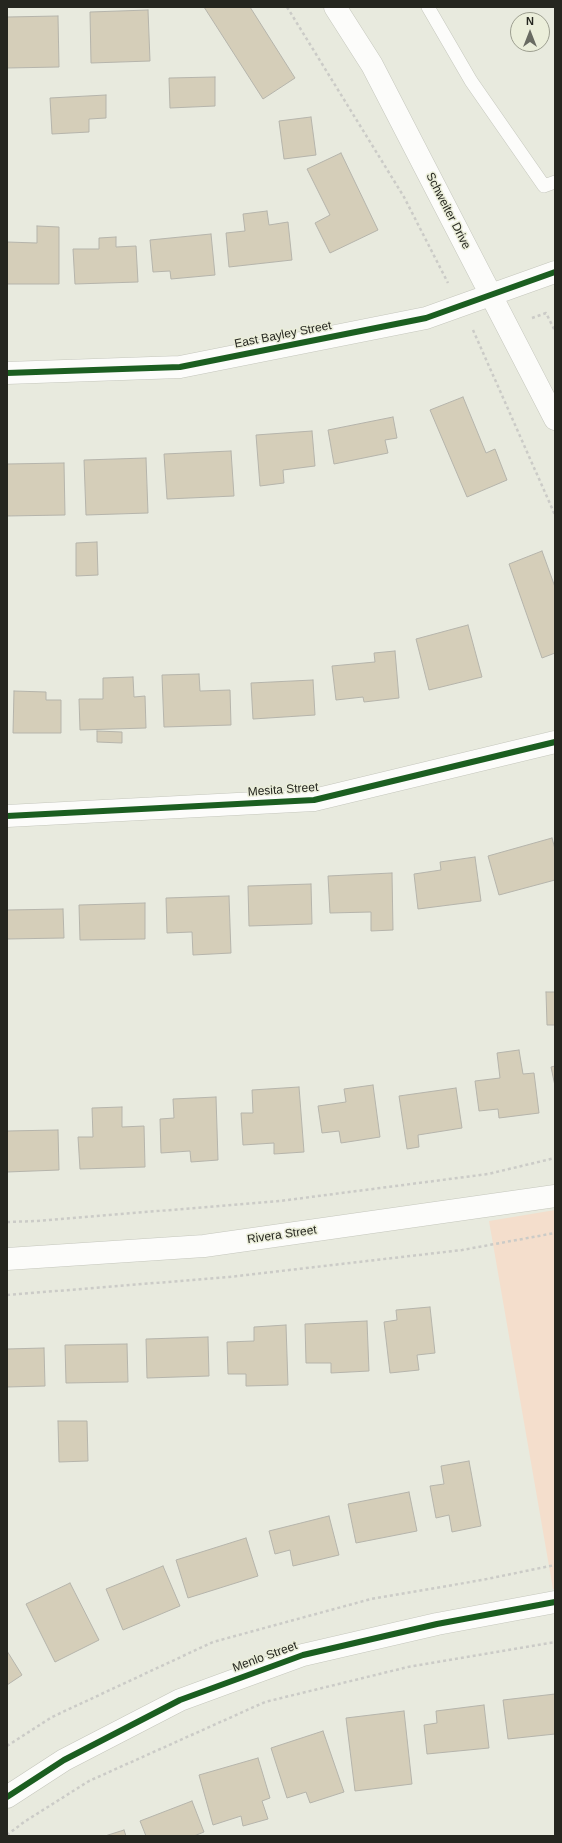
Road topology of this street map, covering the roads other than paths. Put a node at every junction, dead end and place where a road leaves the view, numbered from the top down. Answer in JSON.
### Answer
{"nodes":[{"id":1,"x":336,"y":7,"type":"edge"},
{"id":2,"x":428,"y":7,"type":"edge"},
{"id":3,"x":555,"y":182,"type":"edge"},
{"id":4,"x":555,"y":272,"type":"edge"},
{"id":5,"x":491,"y":295,"type":"junction"},
{"id":6,"x":7,"y":373,"type":"edge"},
{"id":7,"x":555,"y":419,"type":"edge"},
{"id":8,"x":555,"y":742,"type":"edge"},
{"id":9,"x":7,"y":816,"type":"edge"},
{"id":10,"x":555,"y":1196,"type":"edge"},
{"id":11,"x":7,"y":1260,"type":"edge"},
{"id":12,"x":555,"y":1602,"type":"edge"},
{"id":13,"x":7,"y":1797,"type":"edge"}],
"edges":[{"from":1,"to":5,"type":"street","name":"Schweiter Drive"},
{"from":2,"to":3,"type":"lane"},
{"from":4,"to":5,"type":"street","name":"East Bayley Street"},
{"from":5,"to":6,"type":"street","name":"East Bayley Street"},
{"from":5,"to":7,"type":"street","name":"Schweiter Drive"},
{"from":8,"to":9,"type":"street","name":"Mesita Street"},
{"from":10,"to":11,"type":"street","name":"Rivera Street"},
{"from":12,"to":13,"type":"street","name":"Menlo Street"}]}
